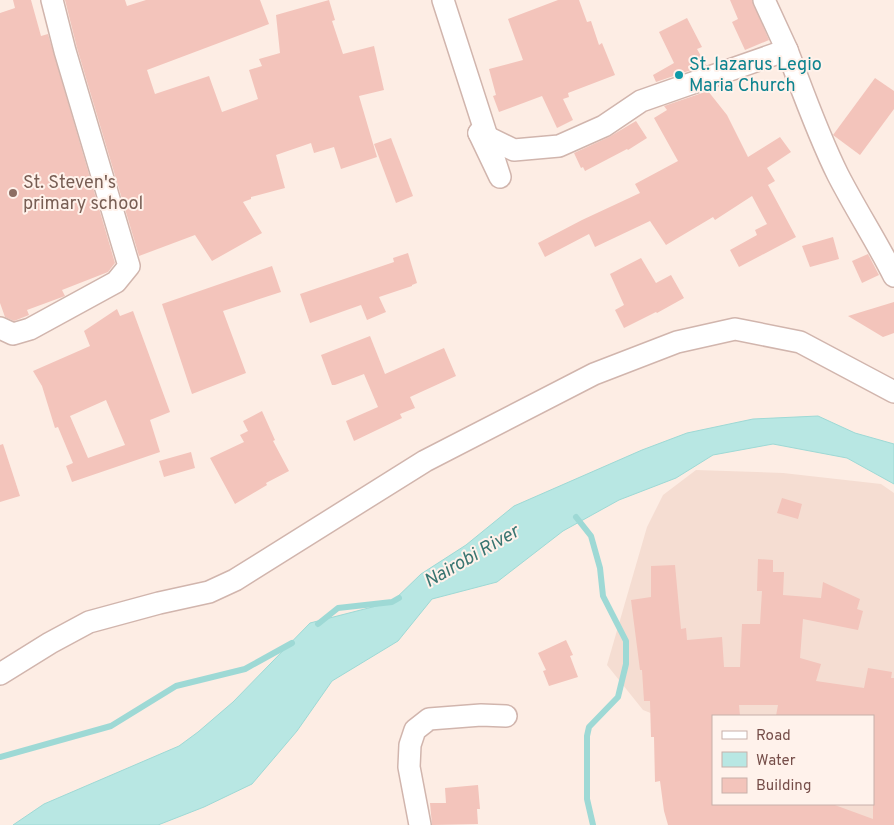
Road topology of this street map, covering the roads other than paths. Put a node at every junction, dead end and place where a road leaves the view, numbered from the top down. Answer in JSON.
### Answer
{"nodes":[{"id":1,"x":52,"y":0,"type":"edge"},
{"id":2,"x":443,"y":0,"type":"edge"},
{"id":3,"x":764,"y":0,"type":"edge"},
{"id":4,"x":787,"y":50,"type":"junction"},
{"id":5,"x":894,"y":276,"type":"edge"},
{"id":6,"x":0,"y":328,"type":"edge"},
{"id":7,"x":894,"y":392,"type":"edge"},
{"id":8,"x":0,"y":674,"type":"edge"},
{"id":9,"x":506,"y":716,"type":"dead end"},
{"id":10,"x":420,"y":825,"type":"edge"}],
"edges":[{"from":1,"to":6,"type":"street"},
{"from":2,"to":4,"type":"street"},
{"from":3,"to":4,"type":"street"},
{"from":4,"to":5,"type":"street"},
{"from":7,"to":8,"type":"street"},
{"from":9,"to":10,"type":"street"}]}
